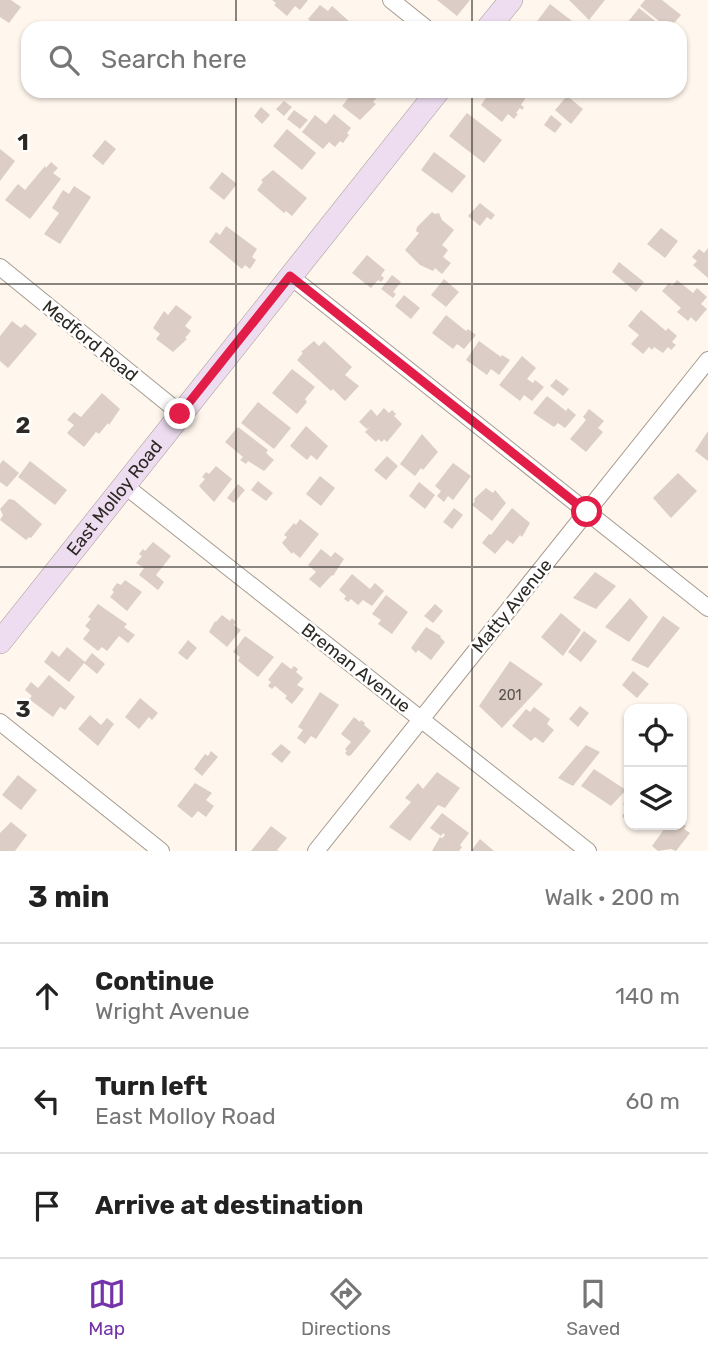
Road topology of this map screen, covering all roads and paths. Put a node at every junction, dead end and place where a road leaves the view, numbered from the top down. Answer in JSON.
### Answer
{"nodes":[{"id":1,"x":391,"y":0,"type":"edge"},
{"id":2,"x":511,"y":0,"type":"edge"},
{"id":3,"x":417,"y":21,"type":"edge"},
{"id":4,"x":494,"y":21,"type":"edge"},
{"id":5,"x":432,"y":98,"type":"edge"},
{"id":6,"x":0,"y":267,"type":"edge"},
{"id":7,"x":290,"y":276,"type":"junction"},
{"id":8,"x":708,"y":360,"type":"edge"},
{"id":9,"x":180,"y":414,"type":"junction"},
{"id":10,"x":124,"y":485,"type":"junction"},
{"id":11,"x":587,"y":512,"type":"junction"},
{"id":12,"x":708,"y":608,"type":"edge"},
{"id":13,"x":0,"y":642,"type":"edge"},
{"id":14,"x":421,"y":719,"type":"junction"},
{"id":15,"x":0,"y":722,"type":"edge"},
{"id":16,"x":161,"y":851,"type":"edge"},
{"id":17,"x":316,"y":851,"type":"edge"},
{"id":18,"x":588,"y":851,"type":"edge"}],
"edges":[{"from":1,"to":3,"type":"street"},
{"from":2,"to":4,"type":"street"},
{"from":5,"to":7,"type":"street","name":"East Molloy Road"},
{"from":6,"to":9,"type":"street","name":"Medford Road"},
{"from":7,"to":9,"type":"street","name":"East Molloy Road"},
{"from":7,"to":11,"type":"street"},
{"from":8,"to":11,"type":"street","name":"Matty Avenue"},
{"from":9,"to":10,"type":"street","name":"East Molloy Road"},
{"from":10,"to":13,"type":"street","name":"East Molloy Road"},
{"from":10,"to":14,"type":"street","name":"Breman Avenue"},
{"from":11,"to":12,"type":"street"},
{"from":11,"to":14,"type":"street","name":"Matty Avenue"},
{"from":14,"to":17,"type":"street","name":"Matty Avenue"},
{"from":14,"to":18,"type":"street","name":"Breman Avenue"},
{"from":15,"to":16,"type":"street"}]}
